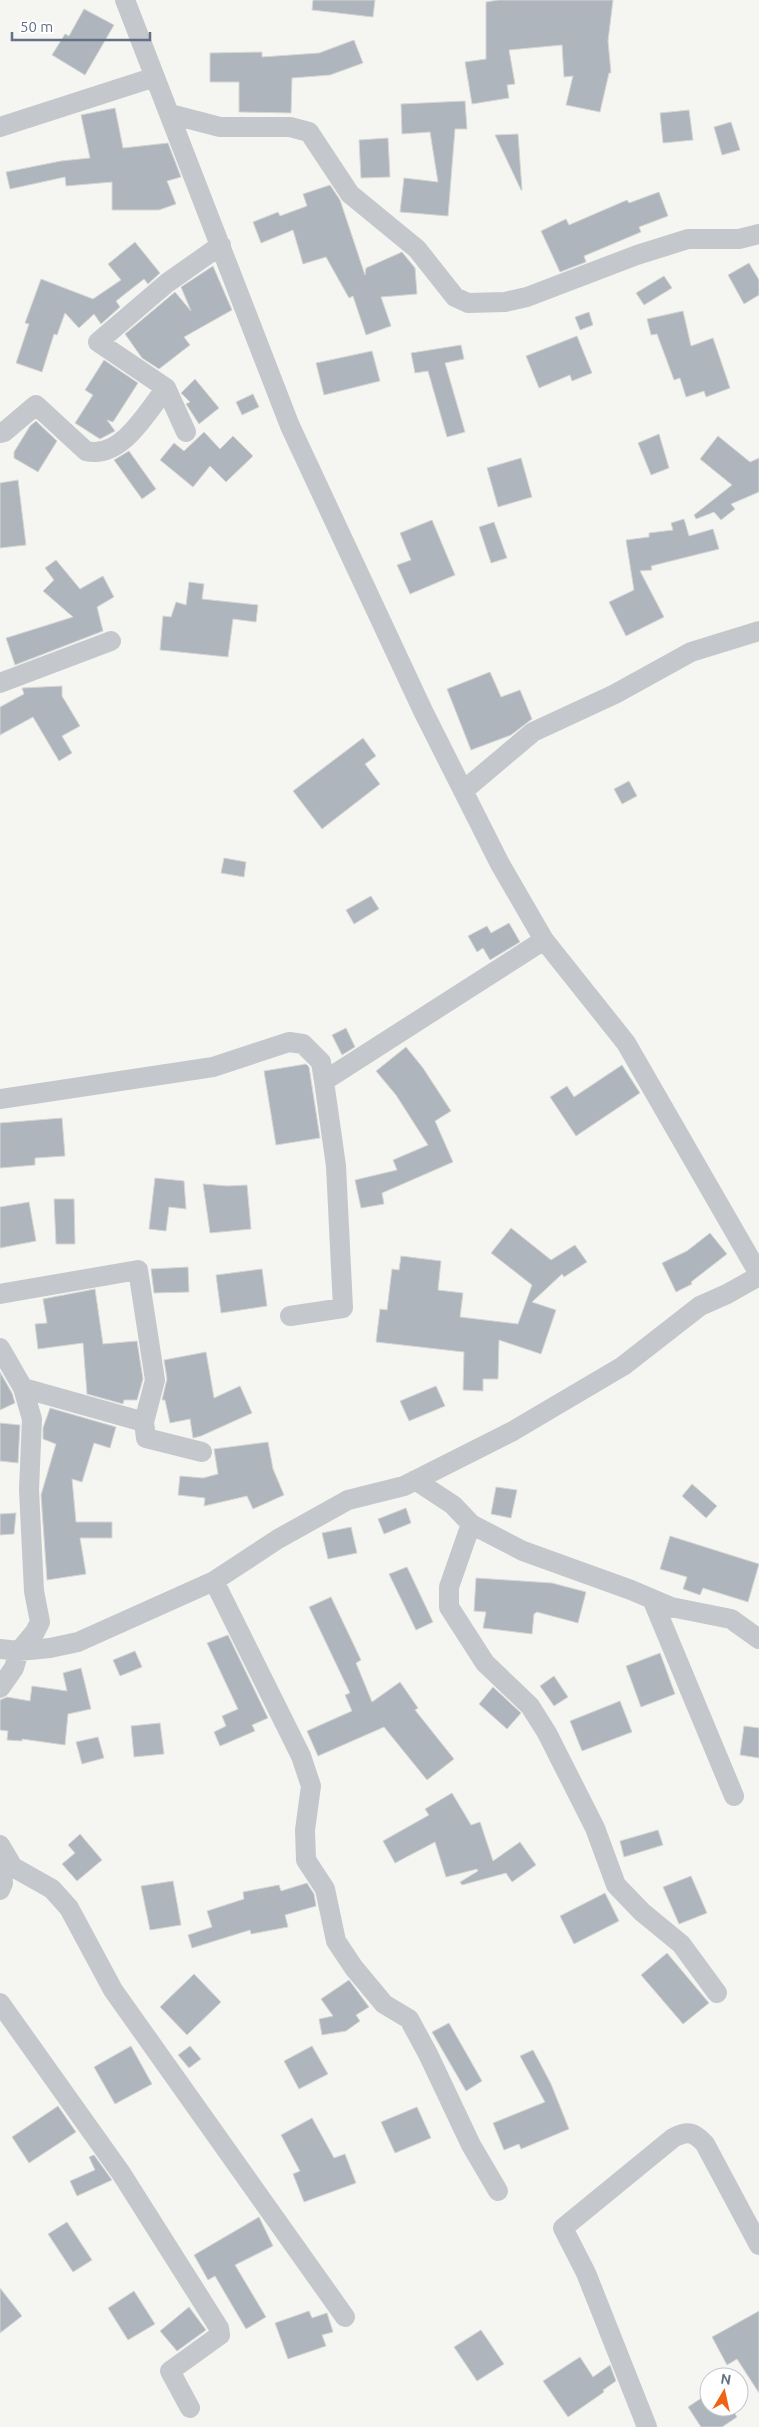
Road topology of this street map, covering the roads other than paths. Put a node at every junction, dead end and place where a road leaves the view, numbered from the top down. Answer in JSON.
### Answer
{"nodes":[{"id":1,"x":125,"y":0,"type":"edge"},
{"id":2,"x":156,"y":77,"type":"junction"},
{"id":3,"x":170,"y":114,"type":"junction"},
{"id":4,"x":0,"y":127,"type":"edge"},
{"id":5,"x":759,"y":234,"type":"edge"},
{"id":6,"x":221,"y":245,"type":"junction"},
{"id":7,"x":166,"y":388,"type":"junction"},
{"id":8,"x":186,"y":432,"type":"dead end"},
{"id":9,"x":0,"y":433,"type":"edge"},
{"id":10,"x":759,"y":631,"type":"edge"},
{"id":11,"x":111,"y":641,"type":"dead end"},
{"id":12,"x":0,"y":683,"type":"edge"},
{"id":13,"x":463,"y":791,"type":"junction"},
{"id":14,"x":544,"y":940,"type":"junction"},
{"id":15,"x":324,"y":1081,"type":"junction"},
{"id":16,"x":0,"y":1099,"type":"edge"},
{"id":17,"x":759,"y":1275,"type":"edge"},
{"id":18,"x":0,"y":1294,"type":"edge"},
{"id":19,"x":290,"y":1316,"type":"dead end"},
{"id":20,"x":0,"y":1348,"type":"edge"},
{"id":21,"x":23,"y":1388,"type":"junction"},
{"id":22,"x":144,"y":1422,"type":"junction"},
{"id":23,"x":202,"y":1452,"type":"dead end"},
{"id":24,"x":416,"y":1480,"type":"junction"},
{"id":25,"x":471,"y":1524,"type":"junction"},
{"id":26,"x":214,"y":1581,"type":"junction"},
{"id":27,"x":652,"y":1599,"type":"junction"},
{"id":28,"x":759,"y":1639,"type":"edge"},
{"id":29,"x":10,"y":1650,"type":"edge"},
{"id":30,"x":0,"y":1688,"type":"edge"},
{"id":31,"x":734,"y":1796,"type":"dead end"},
{"id":32,"x":0,"y":1844,"type":"edge"},
{"id":33,"x":0,"y":1858,"type":"edge"},
{"id":34,"x":0,"y":1890,"type":"edge"},
{"id":35,"x":718,"y":1992,"type":"dead end"},
{"id":36,"x":0,"y":2003,"type":"edge"},
{"id":37,"x":498,"y":2191,"type":"dead end"},
{"id":38,"x":759,"y":2245,"type":"edge"},
{"id":39,"x":345,"y":2316,"type":"dead end"},
{"id":40,"x":190,"y":2408,"type":"dead end"},
{"id":41,"x":647,"y":2427,"type":"edge"}],
"edges":[{"from":1,"to":2,"type":"street"},
{"from":2,"to":3,"type":"street"},
{"from":2,"to":4,"type":"street"},
{"from":3,"to":5,"type":"street"},
{"from":3,"to":6,"type":"street"},
{"from":6,"to":7,"type":"street"},
{"from":6,"to":13,"type":"street"},
{"from":7,"to":8,"type":"street"},
{"from":7,"to":9,"type":"street"},
{"from":10,"to":13,"type":"street"},
{"from":11,"to":12,"type":"street"},
{"from":13,"to":14,"type":"street"},
{"from":14,"to":15,"type":"street"},
{"from":14,"to":17,"type":"street"},
{"from":15,"to":16,"type":"street"},
{"from":15,"to":19,"type":"street"},
{"from":17,"to":24,"type":"street"},
{"from":18,"to":22,"type":"street"},
{"from":20,"to":21,"type":"street"},
{"from":21,"to":22,"type":"street"},
{"from":21,"to":29,"type":"street"},
{"from":22,"to":23,"type":"street"},
{"from":24,"to":25,"type":"street"},
{"from":24,"to":26,"type":"street"},
{"from":25,"to":27,"type":"street"},
{"from":25,"to":35,"type":"street"},
{"from":26,"to":29,"type":"street"},
{"from":26,"to":37,"type":"street"},
{"from":27,"to":28,"type":"street"},
{"from":27,"to":31,"type":"street"},
{"from":29,"to":30,"type":"street"},
{"from":32,"to":39,"type":"street"},
{"from":33,"to":34,"type":"street"},
{"from":36,"to":40,"type":"street"},
{"from":38,"to":41,"type":"street"}]}
